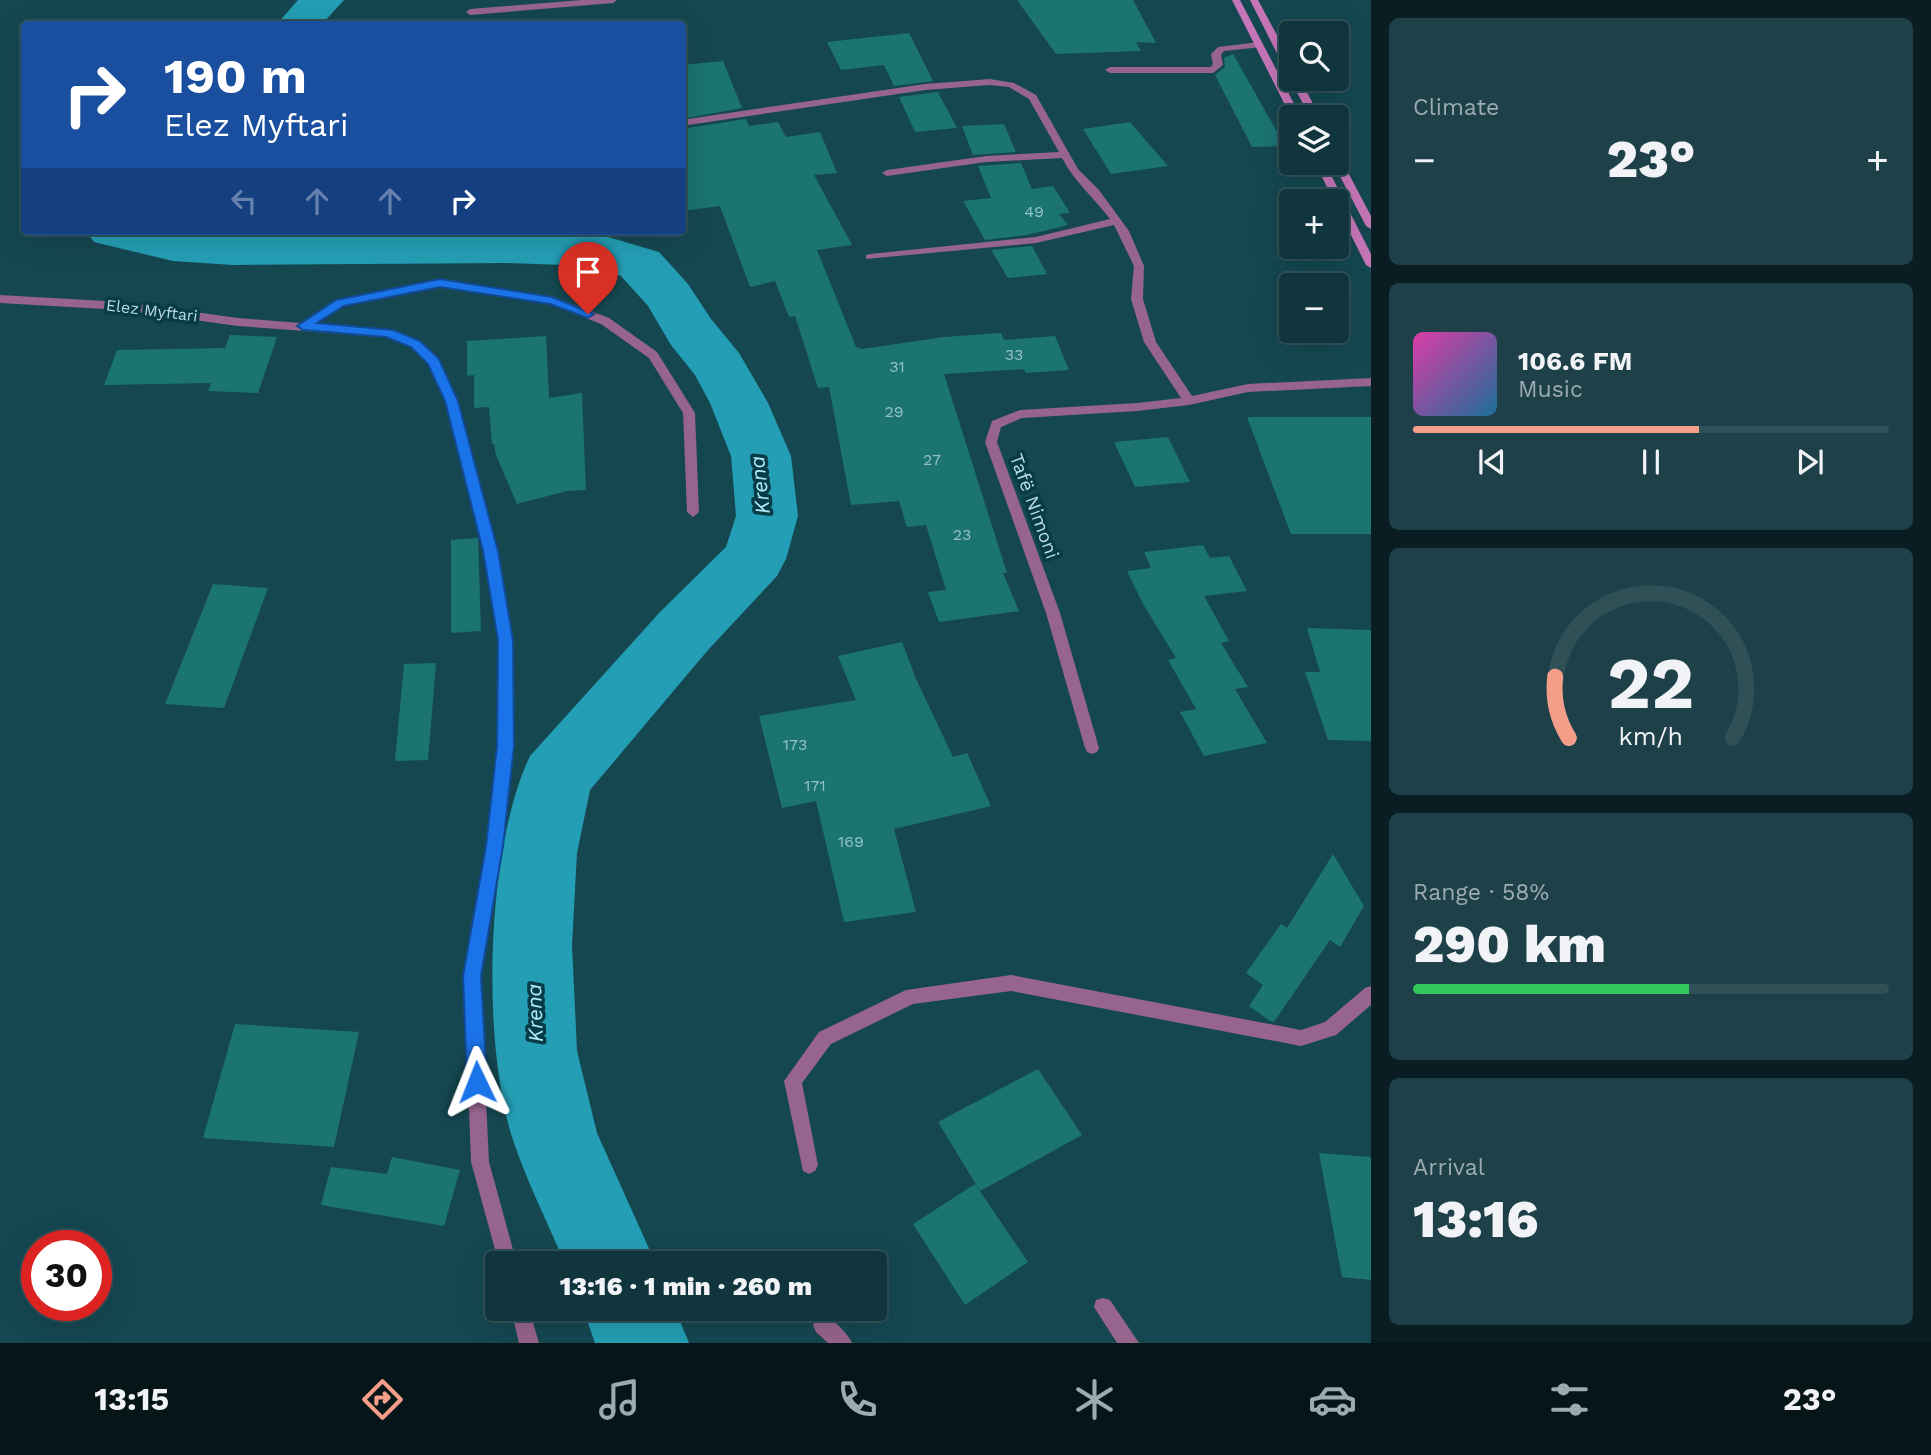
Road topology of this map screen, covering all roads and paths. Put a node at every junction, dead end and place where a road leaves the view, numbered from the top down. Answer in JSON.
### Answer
{"nodes":[{"id":1,"x":613,"y":0,"type":"edge"},
{"id":2,"x":1236,"y":0,"type":"edge"},
{"id":3,"x":1254,"y":0,"type":"edge"},
{"id":4,"x":470,"y":12,"type":"dead end"},
{"id":5,"x":1259,"y":45,"type":"junction"},
{"id":6,"x":1279,"y":48,"type":"edge"},
{"id":7,"x":1110,"y":70,"type":"dead end"},
{"id":8,"x":1290,"y":105,"type":"edge"},
{"id":9,"x":688,"y":122,"type":"dead end"},
{"id":10,"x":1066,"y":155,"type":"junction"},
{"id":11,"x":887,"y":173,"type":"dead end"},
{"id":12,"x":1326,"y":175,"type":"edge"},
{"id":13,"x":1344,"y":175,"type":"edge"},
{"id":14,"x":1116,"y":221,"type":"junction"},
{"id":15,"x":1371,"y":226,"type":"edge"},
{"id":16,"x":870,"y":257,"type":"dead end"},
{"id":17,"x":1371,"y":265,"type":"edge"},
{"id":18,"x":0,"y":299,"type":"edge"},
{"id":19,"x":303,"y":326,"type":"junction"},
{"id":20,"x":1371,"y":382,"type":"edge"},
{"id":21,"x":1189,"y":401,"type":"junction"},
{"id":22,"x":693,"y":512,"type":"dead end"},
{"id":23,"x":1092,"y":748,"type":"dead end"},
{"id":24,"x":1371,"y":994,"type":"edge"},
{"id":25,"x":809,"y":1165,"type":"dead end"},
{"id":26,"x":505,"y":1251,"type":"edge"},
{"id":27,"x":1103,"y":1307,"type":"dead end"},
{"id":28,"x":523,"y":1321,"type":"edge"},
{"id":29,"x":823,"y":1325,"type":"dead end"},
{"id":30,"x":529,"y":1343,"type":"edge"},
{"id":31,"x":842,"y":1343,"type":"edge"},
{"id":32,"x":1129,"y":1343,"type":"edge"}],
"edges":[{"from":1,"to":4,"type":"street"},
{"from":2,"to":5,"type":"main road"},
{"from":3,"to":6,"type":"main road"},
{"from":5,"to":7,"type":"street"},
{"from":5,"to":8,"type":"main road"},
{"from":9,"to":10,"type":"street"},
{"from":10,"to":11,"type":"street"},
{"from":10,"to":14,"type":"street"},
{"from":12,"to":17,"type":"main road"},
{"from":13,"to":15,"type":"main road"},
{"from":14,"to":16,"type":"street"},
{"from":14,"to":21,"type":"street"},
{"from":18,"to":19,"type":"street","name":"Elez Myftari"},
{"from":19,"to":22,"type":"street"},
{"from":19,"to":26,"type":"street","name":"Elez Myftari"},
{"from":20,"to":21,"type":"street","name":"Tafë Nimoni"},
{"from":21,"to":23,"type":"street","name":"Tafë Nimoni"},
{"from":24,"to":25,"type":"street"},
{"from":27,"to":32,"type":"street"},
{"from":28,"to":30,"type":"street"},
{"from":29,"to":31,"type":"street"}]}
